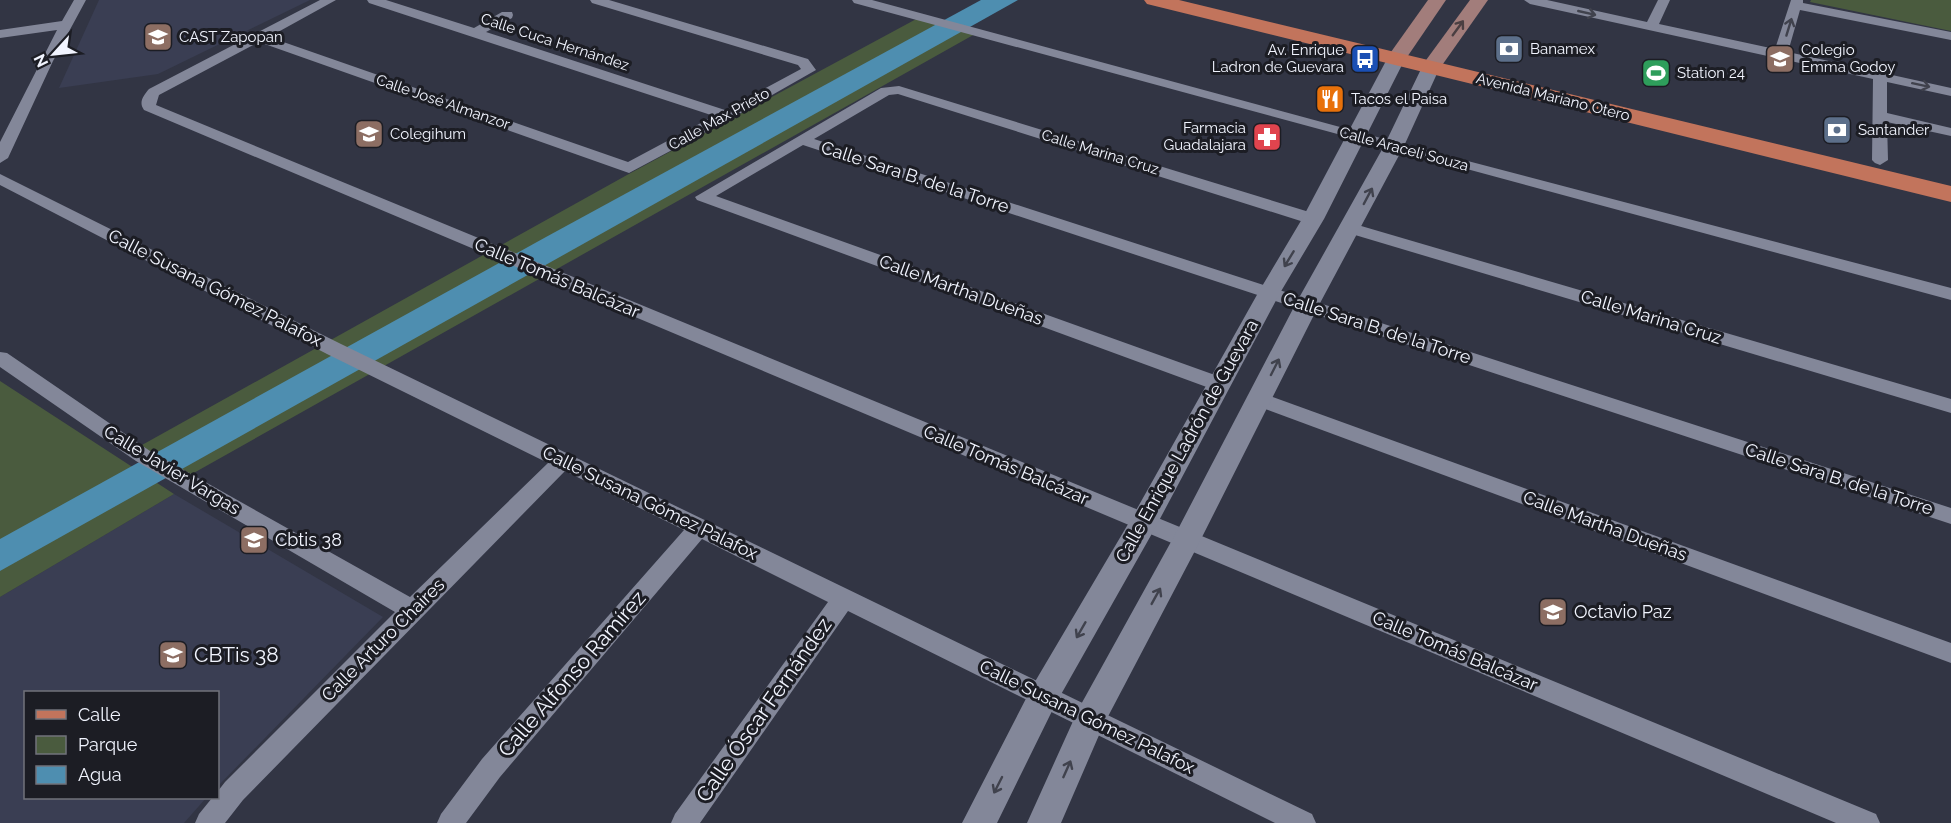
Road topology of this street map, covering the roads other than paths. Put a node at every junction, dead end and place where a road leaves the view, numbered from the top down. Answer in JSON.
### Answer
{"nodes":[{"id":1,"x":80,"y":0,"type":"edge"},
{"id":2,"x":330,"y":0,"type":"edge"},
{"id":3,"x":373,"y":0,"type":"edge"},
{"id":4,"x":596,"y":0,"type":"edge"},
{"id":5,"x":858,"y":0,"type":"edge"},
{"id":6,"x":1154,"y":0,"type":"edge"},
{"id":7,"x":1210,"y":0,"type":"edge"},
{"id":8,"x":1437,"y":0,"type":"edge"},
{"id":9,"x":1479,"y":0,"type":"edge"},
{"id":10,"x":1530,"y":0,"type":"edge"},
{"id":11,"x":1664,"y":0,"type":"edge"},
{"id":12,"x":1796,"y":2,"type":"edge"},
{"id":13,"x":507,"y":15,"type":"dead end"},
{"id":14,"x":68,"y":24,"type":"junction"},
{"id":15,"x":1651,"y":27,"type":"junction"},
{"id":16,"x":475,"y":33,"type":"junction"},
{"id":17,"x":0,"y":34,"type":"edge"},
{"id":18,"x":1951,"y":36,"type":"edge"},
{"id":19,"x":257,"y":37,"type":"junction"},
{"id":20,"x":1400,"y":53,"type":"junction"},
{"id":21,"x":1780,"y":55,"type":"junction"},
{"id":22,"x":1435,"y":61,"type":"junction"},
{"id":23,"x":1880,"y":76,"type":"junction"},
{"id":24,"x":1951,"y":92,"type":"edge"},
{"id":25,"x":727,"y":115,"type":"junction"},
{"id":26,"x":1880,"y":116,"type":"junction"},
{"id":27,"x":19,"y":120,"type":"junction"},
{"id":28,"x":0,"y":123,"type":"edge"},
{"id":29,"x":1951,"y":132,"type":"edge"},
{"id":30,"x":1356,"y":136,"type":"junction"},
{"id":31,"x":802,"y":140,"type":"junction"},
{"id":32,"x":1394,"y":147,"type":"junction"},
{"id":33,"x":0,"y":158,"type":"edge"},
{"id":34,"x":1880,"y":160,"type":"junction"},
{"id":35,"x":629,"y":168,"type":"joint"},
{"id":36,"x":1951,"y":177,"type":"edge"},
{"id":37,"x":0,"y":178,"type":"edge"},
{"id":38,"x":1951,"y":194,"type":"edge"},
{"id":39,"x":1313,"y":219,"type":"junction"},
{"id":40,"x":1351,"y":228,"type":"junction"},
{"id":41,"x":1269,"y":293,"type":"junction"},
{"id":42,"x":1951,"y":294,"type":"edge"},
{"id":43,"x":1307,"y":305,"type":"junction"},
{"id":44,"x":0,"y":358,"type":"edge"},
{"id":45,"x":1219,"y":384,"type":"junction"},
{"id":46,"x":1259,"y":399,"type":"junction"},
{"id":47,"x":1951,"y":406,"type":"edge"},
{"id":48,"x":563,"y":461,"type":"junction"},
{"id":49,"x":1951,"y":516,"type":"edge"},
{"id":50,"x":1144,"y":522,"type":"junction"},
{"id":51,"x":699,"y":527,"type":"junction"},
{"id":52,"x":1187,"y":539,"type":"junction"},
{"id":53,"x":844,"y":598,"type":"junction"},
{"id":54,"x":412,"y":610,"type":"junction"},
{"id":55,"x":1951,"y":652,"type":"edge"},
{"id":56,"x":1044,"y":695,"type":"junction"},
{"id":57,"x":1090,"y":718,"type":"junction"},
{"id":58,"x":1863,"y":822,"type":"edge"},
{"id":59,"x":208,"y":823,"type":"edge"},
{"id":60,"x":450,"y":823,"type":"edge"},
{"id":61,"x":684,"y":823,"type":"edge"},
{"id":62,"x":979,"y":823,"type":"edge"},
{"id":63,"x":1044,"y":823,"type":"edge"},
{"id":64,"x":1303,"y":823,"type":"edge"}],
"edges":[{"from":1,"to":14,"type":"street"},
{"from":2,"to":19,"type":"street"},
{"from":3,"to":16,"type":"street","name":"Calle Cuca Hernández"},
{"from":4,"to":25,"type":"street","name":"Calle Max Prieto"},
{"from":5,"to":30,"type":"street","name":"Calle Araceli Souza"},
{"from":6,"to":20,"type":"main road","name":"Avenida Mariano Otero"},
{"from":7,"to":20,"type":"main road","name":"Avenida Mariano Otero"},
{"from":8,"to":20,"type":"main road"},
{"from":22,"to":9,"type":"main road","one_way":true},
{"from":10,"to":15,"type":"street","one_way":true},
{"from":11,"to":15,"type":"street"},
{"from":12,"to":18,"type":"street"},
{"from":21,"to":12,"type":"street","one_way":true},
{"from":13,"to":16,"type":"street"},
{"from":14,"to":17,"type":"street"},
{"from":14,"to":27,"type":"street"},
{"from":15,"to":21,"type":"street"},
{"from":16,"to":25,"type":"street","name":"Calle Cuca Hernández"},
{"from":19,"to":35,"type":"street","name":"Calle José Almanzor"},
{"from":19,"to":50,"type":"street","name":"Calle Tomás Balcázar"},
{"from":20,"to":22,"type":"main road","name":"Avenida Mariano Otero"},
{"from":20,"to":30,"type":"street","name":"Calle Enrique Ladrón de Guevara"},
{"from":21,"to":23,"type":"street"},
{"from":22,"to":32,"type":"street"},
{"from":22,"to":34,"type":"main road","name":"Avenida Mariano Otero"},
{"from":22,"to":38,"type":"main road","name":"Avenida Mariano Otero"},
{"from":23,"to":24,"type":"street","one_way":true},
{"from":23,"to":26,"type":"street"},
{"from":25,"to":35,"type":"street","name":"Calle Max Prieto"},
{"from":26,"to":29,"type":"street"},
{"from":26,"to":34,"type":"street"},
{"from":27,"to":28,"type":"street"},
{"from":27,"to":33,"type":"street"},
{"from":30,"to":32,"type":"street","name":"Calle Araceli Souza"},
{"from":30,"to":39,"type":"street","name":"Calle Enrique Ladrón de Guevara"},
{"from":31,"to":39,"type":"street","name":"Calle Marina Cruz"},
{"from":31,"to":41,"type":"street","name":"Calle Sara B. de la Torre"},
{"from":31,"to":45,"type":"street","name":"Calle Martha Dueñas"},
{"from":40,"to":32,"type":"street","one_way":true},
{"from":32,"to":42,"type":"street","name":"Calle Araceli Souza"},
{"from":34,"to":36,"type":"main road","name":"Avenida Mariano Otero"},
{"from":37,"to":48,"type":"street","name":"Calle Susana Gómez Palafox"},
{"from":39,"to":41,"type":"street","name":"Calle Enrique Ladrón de Guevara","one_way":true},
{"from":40,"to":43,"type":"street"},
{"from":40,"to":47,"type":"street","name":"Calle Marina Cruz"},
{"from":41,"to":43,"type":"street","name":"Calle Sara B. de la Torre"},
{"from":41,"to":45,"type":"street","name":"Calle Enrique Ladrón de Guevara"},
{"from":46,"to":43,"type":"street","one_way":true},
{"from":43,"to":49,"type":"street","name":"Calle Sara B. de la Torre"},
{"from":44,"to":54,"type":"street","name":"Calle Javier Vargas"},
{"from":45,"to":50,"type":"street","name":"Calle Enrique Ladrón de Guevara"},
{"from":46,"to":52,"type":"street"},
{"from":46,"to":55,"type":"street","name":"Calle Martha Dueñas"},
{"from":48,"to":51,"type":"street","name":"Calle Susana Gómez Palafox"},
{"from":48,"to":54,"type":"street","name":"Calle Arturo Chaires"},
{"from":50,"to":52,"type":"street","name":"Calle Tomás Balcázar"},
{"from":50,"to":56,"type":"street","name":"Calle Enrique Ladrón de Guevara","one_way":true},
{"from":51,"to":53,"type":"street","name":"Calle Susana Gómez Palafox"},
{"from":51,"to":60,"type":"street","name":"Calle Alfonso Ramírez"},
{"from":57,"to":52,"type":"street","one_way":true},
{"from":52,"to":58,"type":"street","name":"Calle Tomás Balcázar"},
{"from":53,"to":56,"type":"street","name":"Calle Susana Gómez Palafox"},
{"from":53,"to":61,"type":"street","name":"Calle Óscar Fernández"},
{"from":54,"to":59,"type":"street","name":"Calle Arturo Chaires"},
{"from":56,"to":57,"type":"street","name":"Calle Susana Gómez Palafox"},
{"from":56,"to":62,"type":"street","name":"Calle Enrique Ladrón de Guevara","one_way":true},
{"from":63,"to":57,"type":"street","one_way":true},
{"from":57,"to":64,"type":"street","name":"Calle Susana Gómez Palafox"}]}
